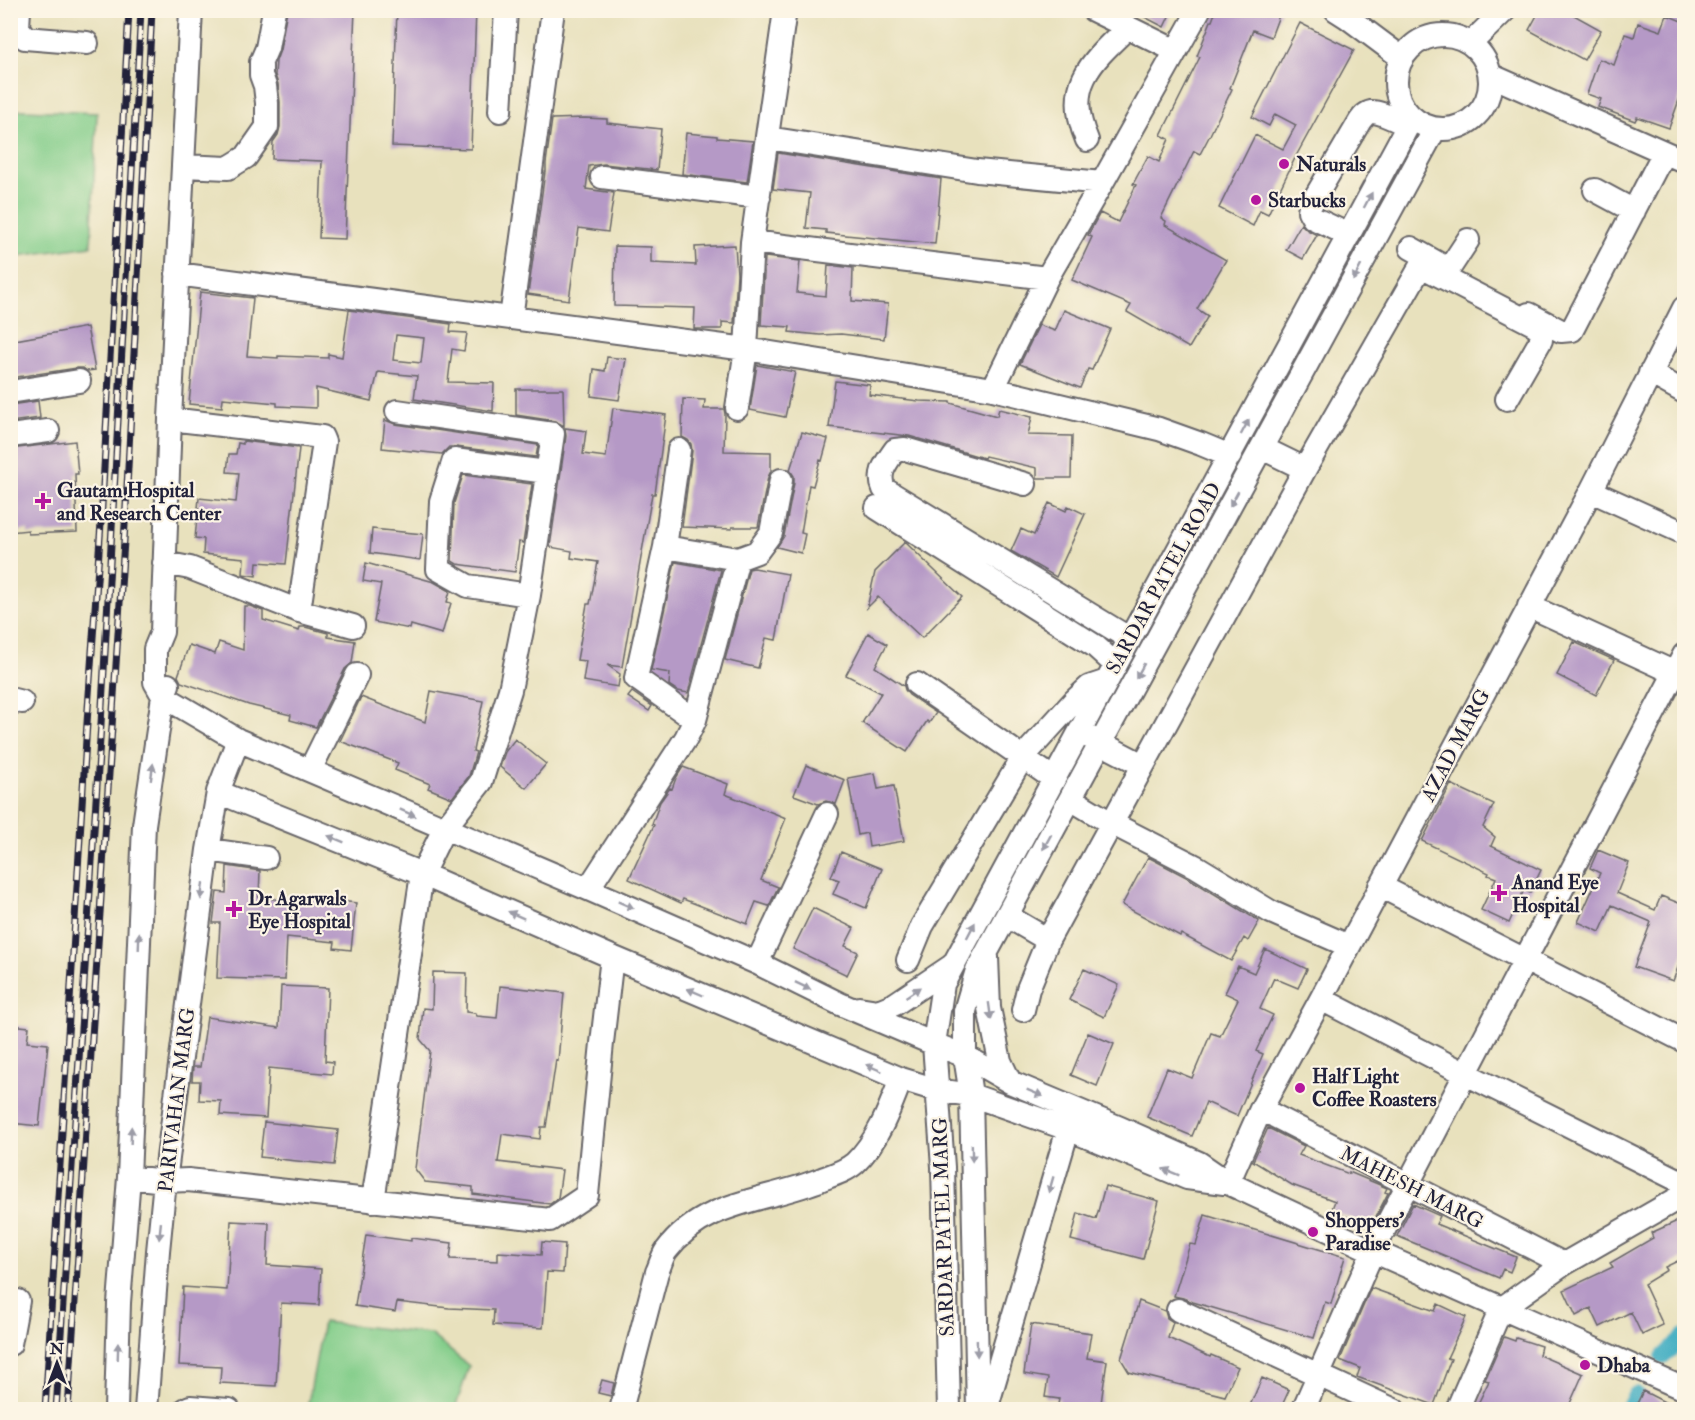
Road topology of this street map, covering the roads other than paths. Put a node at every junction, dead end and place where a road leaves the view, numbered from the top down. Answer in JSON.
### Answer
{"nodes":[{"id":1,"x":19,"y":10,"type":"edge"},
{"id":2,"x":191,"y":10,"type":"edge"},
{"id":3,"x":274,"y":10,"type":"edge"},
{"id":4,"x":506,"y":10,"type":"edge"},
{"id":5,"x":553,"y":10,"type":"edge"},
{"id":6,"x":785,"y":10,"type":"edge"},
{"id":7,"x":1093,"y":10,"type":"edge"},
{"id":8,"x":1199,"y":10,"type":"edge"},
{"id":9,"x":1336,"y":10,"type":"edge"},
{"id":10,"x":1483,"y":10,"type":"edge"},
{"id":11,"x":1505,"y":10,"type":"edge"},
{"id":12,"x":1128,"y":27,"type":"junction"},
{"id":13,"x":1464,"y":40,"type":"junction"},
{"id":14,"x":87,"y":43,"type":"dead end"},
{"id":15,"x":1176,"y":51,"type":"junction"},
{"id":16,"x":1402,"y":58,"type":"junction"},
{"id":17,"x":1491,"y":81,"type":"junction"},
{"id":18,"x":500,"y":111,"type":"dead end"},
{"id":19,"x":1410,"y":122,"type":"junction"},
{"id":20,"x":1435,"y":129,"type":"junction"},
{"id":21,"x":768,"y":138,"type":"junction"},
{"id":22,"x":1087,"y":141,"type":"dead end"},
{"id":23,"x":1660,"y":160,"type":"junction"},
{"id":24,"x":1684,"y":161,"type":"edge"},
{"id":25,"x":183,"y":166,"type":"junction"},
{"id":26,"x":1684,"y":172,"type":"edge"},
{"id":27,"x":602,"y":177,"type":"dead end"},
{"id":28,"x":1102,"y":183,"type":"junction"},
{"id":29,"x":1595,"y":190,"type":"dead end"},
{"id":30,"x":759,"y":197,"type":"junction"},
{"id":31,"x":1634,"y":211,"type":"junction"},
{"id":32,"x":1382,"y":226,"type":"junction"},
{"id":33,"x":1349,"y":235,"type":"junction"},
{"id":34,"x":1467,"y":240,"type":"dead end"},
{"id":35,"x":752,"y":242,"type":"junction"},
{"id":36,"x":1416,"y":257,"type":"junction"},
{"id":37,"x":1449,"y":269,"type":"junction"},
{"id":38,"x":177,"y":274,"type":"junction"},
{"id":39,"x":1047,"y":278,"type":"junction"},
{"id":40,"x":1684,"y":308,"type":"edge"},
{"id":41,"x":511,"y":318,"type":"junction"},
{"id":42,"x":746,"y":349,"type":"junction"},
{"id":43,"x":1650,"y":373,"type":"junction"},
{"id":44,"x":79,"y":381,"type":"dead end"},
{"id":45,"x":993,"y":388,"type":"junction"},
{"id":46,"x":10,"y":392,"type":"edge"},
{"id":47,"x":1684,"y":392,"type":"edge"},
{"id":48,"x":1507,"y":399,"type":"dead end"},
{"id":49,"x":737,"y":408,"type":"dead end"},
{"id":50,"x":397,"y":411,"type":"dead end"},
{"id":51,"x":170,"y":418,"type":"junction"},
{"id":52,"x":48,"y":431,"type":"dead end"},
{"id":53,"x":10,"y":436,"type":"edge"},
{"id":54,"x":1262,"y":448,"type":"junction"},
{"id":55,"x":679,"y":450,"type":"dead end"},
{"id":56,"x":1230,"y":456,"type":"junction"},
{"id":57,"x":1305,"y":469,"type":"junction"},
{"id":58,"x":547,"y":472,"type":"junction"},
{"id":59,"x":781,"y":480,"type":"dead end"},
{"id":60,"x":1025,"y":484,"type":"dead end"},
{"id":61,"x":1591,"y":490,"type":"junction"},
{"id":62,"x":877,"y":508,"type":"dead end"},
{"id":63,"x":1684,"y":533,"type":"edge"},
{"id":64,"x":665,"y":547,"type":"junction"},
{"id":65,"x":738,"y":559,"type":"junction"},
{"id":66,"x":164,"y":562,"type":"junction"},
{"id":67,"x":529,"y":595,"type":"junction"},
{"id":68,"x":1529,"y":606,"type":"junction"},
{"id":69,"x":299,"y":611,"type":"junction"},
{"id":70,"x":353,"y":626,"type":"dead end"},
{"id":71,"x":1130,"y":639,"type":"junction"},
{"id":72,"x":1682,"y":668,"type":"edge"},
{"id":73,"x":357,"y":675,"type":"dead end"},
{"id":74,"x":1107,"y":681,"type":"junction"},
{"id":75,"x":917,"y":684,"type":"dead end"},
{"id":76,"x":163,"y":696,"type":"junction"},
{"id":77,"x":1120,"y":708,"type":"junction"},
{"id":78,"x":695,"y":720,"type":"junction"},
{"id":79,"x":1080,"y":731,"type":"junction"},
{"id":80,"x":238,"y":740,"type":"junction"},
{"id":81,"x":1101,"y":744,"type":"junction"},
{"id":82,"x":1023,"y":757,"type":"junction"},
{"id":83,"x":1143,"y":765,"type":"junction"},
{"id":84,"x":310,"y":770,"type":"junction"},
{"id":85,"x":1054,"y":778,"type":"junction"},
{"id":86,"x":218,"y":792,"type":"junction"},
{"id":87,"x":1071,"y":799,"type":"junction"},
{"id":88,"x":826,"y":814,"type":"dead end"},
{"id":89,"x":1111,"y":823,"type":"junction"},
{"id":90,"x":444,"y":829,"type":"junction"},
{"id":91,"x":208,"y":850,"type":"junction"},
{"id":92,"x":266,"y":858,"type":"dead end"},
{"id":93,"x":422,"y":874,"type":"junction"},
{"id":94,"x":1380,"y":886,"type":"junction"},
{"id":95,"x":588,"y":889,"type":"junction"},
{"id":96,"x":1007,"y":916,"type":"junction"},
{"id":97,"x":1048,"y":940,"type":"junction"},
{"id":98,"x":1349,"y":946,"type":"junction"},
{"id":99,"x":987,"y":953,"type":"junction"},
{"id":100,"x":612,"y":957,"type":"junction"},
{"id":101,"x":908,"y":960,"type":"dead end"},
{"id":102,"x":1526,"y":960,"type":"junction"},
{"id":103,"x":757,"y":963,"type":"junction"},
{"id":104,"x":954,"y":965,"type":"junction"},
{"id":105,"x":1321,"y":999,"type":"junction"},
{"id":106,"x":840,"y":1004,"type":"junction"},
{"id":107,"x":1023,"y":1010,"type":"dead end"},
{"id":108,"x":1684,"y":1041,"type":"edge"},
{"id":109,"x":934,"y":1044,"type":"junction"},
{"id":110,"x":965,"y":1056,"type":"junction"},
{"id":111,"x":1466,"y":1074,"type":"junction"},
{"id":112,"x":901,"y":1079,"type":"junction"},
{"id":113,"x":1010,"y":1082,"type":"junction"},
{"id":114,"x":937,"y":1090,"type":"junction"},
{"id":115,"x":971,"y":1095,"type":"junction"},
{"id":116,"x":1260,"y":1109,"type":"junction"},
{"id":117,"x":1068,"y":1129,"type":"junction"},
{"id":118,"x":129,"y":1177,"type":"junction"},
{"id":119,"x":165,"y":1181,"type":"junction"},
{"id":120,"x":1684,"y":1183,"type":"edge"},
{"id":121,"x":1228,"y":1184,"type":"junction"},
{"id":122,"x":1408,"y":1185,"type":"junction"},
{"id":123,"x":1684,"y":1195,"type":"edge"},
{"id":124,"x":373,"y":1201,"type":"junction"},
{"id":125,"x":1373,"y":1251,"type":"junction"},
{"id":126,"x":1564,"y":1264,"type":"junction"},
{"id":127,"x":20,"y":1301,"type":"edge"},
{"id":128,"x":1501,"y":1309,"type":"junction"},
{"id":129,"x":1178,"y":1310,"type":"dead end"},
{"id":130,"x":10,"y":1344,"type":"edge"},
{"id":131,"x":1319,"y":1375,"type":"junction"},
{"id":132,"x":1684,"y":1389,"type":"edge"},
{"id":133,"x":116,"y":1410,"type":"edge"},
{"id":134,"x":146,"y":1410,"type":"edge"},
{"id":135,"x":185,"y":1410,"type":"edge"},
{"id":136,"x":229,"y":1410,"type":"edge"},
{"id":137,"x":621,"y":1410,"type":"edge"},
{"id":138,"x":949,"y":1410,"type":"edge"},
{"id":139,"x":978,"y":1410,"type":"edge"},
{"id":140,"x":986,"y":1410,"type":"edge"},
{"id":141,"x":1303,"y":1410,"type":"edge"},
{"id":142,"x":1394,"y":1410,"type":"edge"},
{"id":143,"x":1457,"y":1410,"type":"edge"}],
"edges":[{"from":1,"to":14,"type":"street"},
{"from":2,"to":25,"type":"street"},
{"from":3,"to":25,"type":"street"},
{"from":4,"to":18,"type":"street"},
{"from":5,"to":41,"type":"street"},
{"from":6,"to":21,"type":"street"},
{"from":7,"to":12,"type":"street"},
{"from":8,"to":15,"type":"street"},
{"from":9,"to":16,"type":"street"},
{"from":10,"to":13,"type":"street"},
{"from":11,"to":13,"type":"street"},
{"from":12,"to":15,"type":"street"},
{"from":12,"to":22,"type":"street"},
{"from":13,"to":16,"type":"street"},
{"from":13,"to":17,"type":"street"},
{"from":15,"to":28,"type":"street"},
{"from":16,"to":19,"type":"street"},
{"from":17,"to":20,"type":"street"},
{"from":17,"to":23,"type":"street"},
{"from":17,"to":24,"type":"street"},
{"from":19,"to":20,"type":"street"},
{"from":33,"to":19,"type":"street","name":"SARDAR PATEL ROAD","one_way":true},
{"from":19,"to":33,"type":"street"},
{"from":20,"to":32,"type":"street","name":"SARDAR PATEL ROAD"},
{"from":21,"to":28,"type":"street"},
{"from":21,"to":30,"type":"street"},
{"from":23,"to":26,"type":"street"},
{"from":23,"to":31,"type":"street"},
{"from":25,"to":38,"type":"street"},
{"from":27,"to":30,"type":"street"},
{"from":28,"to":39,"type":"street"},
{"from":29,"to":31,"type":"street"},
{"from":30,"to":35,"type":"street"},
{"from":31,"to":37,"type":"street"},
{"from":32,"to":36,"type":"street"},
{"from":32,"to":54,"type":"street","name":"SARDAR PATEL ROAD","one_way":true},
{"from":56,"to":33,"type":"street","name":"SARDAR PATEL ROAD","one_way":true},
{"from":34,"to":37,"type":"street"},
{"from":35,"to":39,"type":"street"},
{"from":35,"to":42,"type":"street"},
{"from":36,"to":37,"type":"street"},
{"from":36,"to":48,"type":"street"},
{"from":36,"to":57,"type":"street"},
{"from":38,"to":41,"type":"street"},
{"from":38,"to":51,"type":"street"},
{"from":39,"to":45,"type":"street"},
{"from":40,"to":43,"type":"street","name":"AZAD MARG"},
{"from":41,"to":42,"type":"street"},
{"from":42,"to":45,"type":"street"},
{"from":42,"to":49,"type":"street"},
{"from":43,"to":47,"type":"street"},
{"from":43,"to":61,"type":"street","name":"AZAD MARG"},
{"from":44,"to":46,"type":"street"},
{"from":45,"to":56,"type":"street"},
{"from":50,"to":58,"type":"street"},
{"from":51,"to":66,"type":"street"},
{"from":51,"to":69,"type":"street"},
{"from":52,"to":53,"type":"street"},
{"from":54,"to":57,"type":"street"},
{"from":54,"to":77,"type":"street","name":"SARDAR PATEL ROAD","one_way":true},
{"from":55,"to":64,"type":"street"},
{"from":56,"to":71,"type":"street","name":"SARDAR PATEL ROAD"},
{"from":57,"to":83,"type":"street"},
{"from":58,"to":67,"type":"street"},
{"from":58,"to":67,"type":"street"},
{"from":59,"to":65,"type":"street"},
{"from":60,"to":71,"type":"street"},
{"from":61,"to":63,"type":"street"},
{"from":61,"to":68,"type":"street","name":"AZAD MARG"},
{"from":62,"to":74,"type":"street"},
{"from":64,"to":65,"type":"street"},
{"from":64,"to":78,"type":"street"},
{"from":65,"to":78,"type":"street"},
{"from":66,"to":69,"type":"street"},
{"from":66,"to":76,"type":"street"},
{"from":67,"to":90,"type":"street"},
{"from":68,"to":72,"type":"street"},
{"from":68,"to":94,"type":"street","name":"AZAD MARG"},
{"from":69,"to":70,"type":"street"},
{"from":71,"to":74,"type":"street","name":"SARDAR PATEL ROAD"},
{"from":72,"to":102,"type":"street"},
{"from":73,"to":84,"type":"street"},
{"from":74,"to":77,"type":"street"},
{"from":74,"to":79,"type":"street","name":"SARDAR PATEL ROAD"},
{"from":74,"to":82,"type":"street"},
{"from":75,"to":82,"type":"street"},
{"from":76,"to":80,"type":"street"},
{"from":118,"to":76,"type":"street","name":"PARIVAHAN MARG","one_way":true},
{"from":77,"to":81,"type":"street","name":"SARDAR PATEL ROAD"},
{"from":78,"to":95,"type":"street"},
{"from":79,"to":81,"type":"street"},
{"from":79,"to":85,"type":"street","name":"SARDAR PATEL ROAD"},
{"from":80,"to":84,"type":"street"},
{"from":80,"to":86,"type":"street","name":"PARIVAHAN MARG"},
{"from":81,"to":83,"type":"street"},
{"from":81,"to":87,"type":"street","name":"SARDAR PATEL ROAD"},
{"from":82,"to":85,"type":"street"},
{"from":82,"to":101,"type":"street"},
{"from":83,"to":89,"type":"street"},
{"from":84,"to":90,"type":"street","one_way":true},
{"from":104,"to":85,"type":"street","name":"SARDAR PATEL ROAD","one_way":true},
{"from":86,"to":91,"type":"street","name":"PARIVAHAN MARG"},
{"from":93,"to":86,"type":"street","one_way":true},
{"from":87,"to":89,"type":"street"},
{"from":87,"to":96,"type":"street","name":"SARDAR PATEL ROAD","one_way":true},
{"from":88,"to":103,"type":"street"},
{"from":89,"to":97,"type":"street"},
{"from":89,"to":98,"type":"street"},
{"from":90,"to":93,"type":"street"},
{"from":90,"to":95,"type":"street"},
{"from":91,"to":92,"type":"street"},
{"from":91,"to":119,"type":"street","name":"PARIVAHAN MARG","one_way":true},
{"from":100,"to":93,"type":"street","one_way":true},
{"from":93,"to":124,"type":"street"},
{"from":94,"to":98,"type":"street","name":"AZAD MARG"},
{"from":94,"to":102,"type":"street"},
{"from":95,"to":103,"type":"street","one_way":true},
{"from":96,"to":97,"type":"street"},
{"from":96,"to":99,"type":"street","name":"SARDAR PATEL ROAD"},
{"from":97,"to":107,"type":"street"},
{"from":98,"to":105,"type":"street","name":"AZAD MARG"},
{"from":99,"to":110,"type":"street","name":"SARDAR PATEL ROAD"},
{"from":99,"to":113,"type":"street","one_way":true},
{"from":112,"to":100,"type":"street","one_way":true},
{"from":100,"to":124,"type":"street"},
{"from":102,"to":108,"type":"street"},
{"from":102,"to":111,"type":"street"},
{"from":103,"to":106,"type":"street","one_way":true},
{"from":106,"to":104,"type":"street","one_way":true},
{"from":104,"to":109,"type":"street","name":"SARDAR PATEL ROAD"},
{"from":105,"to":111,"type":"street"},
{"from":105,"to":116,"type":"street","name":"AZAD MARG"},
{"from":106,"to":109,"type":"street"},
{"from":109,"to":110,"type":"street"},
{"from":109,"to":114,"type":"street","name":"SARDAR PATEL MARG"},
{"from":110,"to":113,"type":"street"},
{"from":110,"to":115,"type":"street","name":"SARDAR PATEL ROAD"},
{"from":111,"to":120,"type":"street"},
{"from":111,"to":122,"type":"street"},
{"from":112,"to":114,"type":"street"},
{"from":112,"to":137,"type":"street"},
{"from":113,"to":121,"type":"street","one_way":true},
{"from":114,"to":115,"type":"street"},
{"from":114,"to":138,"type":"street","name":"SARDAR PATEL MARG"},
{"from":115,"to":117,"type":"street"},
{"from":115,"to":139,"type":"street","name":"SARDAR PATEL ROAD","one_way":true},
{"from":116,"to":121,"type":"street","name":"AZAD MARG"},
{"from":116,"to":122,"type":"street","name":"MAHESH MARG"},
{"from":121,"to":117,"type":"street","one_way":true},
{"from":117,"to":140,"type":"street","one_way":true},
{"from":118,"to":119,"type":"street"},
{"from":133,"to":118,"type":"street","name":"PARIVAHAN MARG","one_way":true},
{"from":119,"to":124,"type":"street"},
{"from":119,"to":134,"type":"street","name":"PARIVAHAN MARG","one_way":true},
{"from":121,"to":125,"type":"street"},
{"from":122,"to":125,"type":"street"},
{"from":122,"to":126,"type":"street","name":"MAHESH MARG"},
{"from":123,"to":126,"type":"street"},
{"from":125,"to":128,"type":"street"},
{"from":125,"to":131,"type":"street"},
{"from":126,"to":128,"type":"street"},
{"from":127,"to":130,"type":"street"},
{"from":128,"to":132,"type":"street"},
{"from":128,"to":143,"type":"street"},
{"from":129,"to":131,"type":"street"},
{"from":131,"to":141,"type":"street"},
{"from":131,"to":142,"type":"street"},
{"from":135,"to":136,"type":"street"}]}
